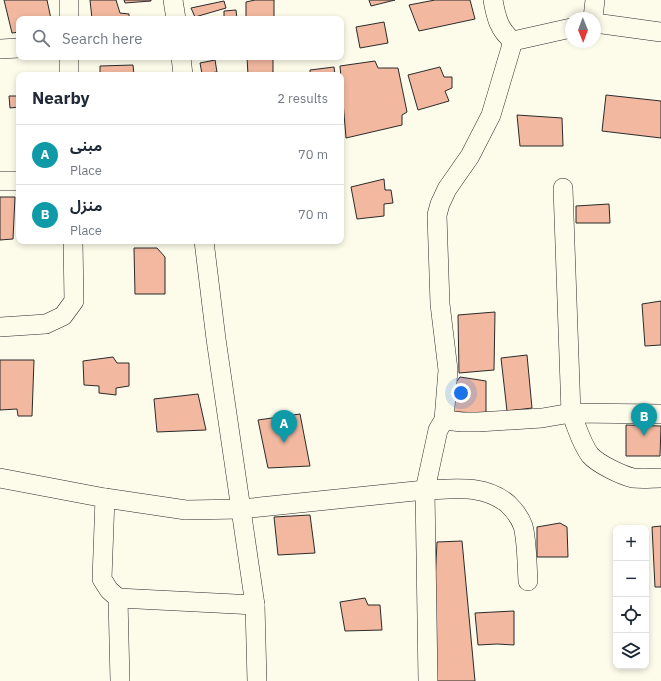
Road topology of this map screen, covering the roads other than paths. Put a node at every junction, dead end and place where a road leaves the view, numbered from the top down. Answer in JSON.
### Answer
{"nodes":[{"id":1,"x":70,"y":0,"type":"edge"},
{"id":2,"x":174,"y":0,"type":"edge"},
{"id":3,"x":493,"y":0,"type":"edge"},
{"id":4,"x":595,"y":0,"type":"edge"},
{"id":5,"x":594,"y":12,"type":"edge"},
{"id":6,"x":69,"y":16,"type":"edge"},
{"id":7,"x":176,"y":16,"type":"edge"},
{"id":8,"x":601,"y":24,"type":"edge"},
{"id":9,"x":565,"y":29,"type":"edge"},
{"id":10,"x":661,"y":32,"type":"edge"},
{"id":11,"x":513,"y":41,"type":"junction"},
{"id":12,"x":16,"y":48,"type":"edge"},
{"id":13,"x":0,"y":50,"type":"edge"},
{"id":14,"x":69,"y":60,"type":"edge"},
{"id":15,"x":181,"y":60,"type":"edge"},
{"id":16,"x":69,"y":72,"type":"edge"},
{"id":17,"x":183,"y":72,"type":"edge"},
{"id":18,"x":0,"y":181,"type":"edge"},
{"id":19,"x":16,"y":181,"type":"edge"},
{"id":20,"x":563,"y":188,"type":"dead end"},
{"id":21,"x":73,"y":244,"type":"edge"},
{"id":22,"x":204,"y":244,"type":"edge"},
{"id":23,"x":0,"y":327,"type":"edge"},
{"id":24,"x":571,"y":413,"type":"junction"},
{"id":25,"x":661,"y":414,"type":"edge"},
{"id":26,"x":444,"y":420,"type":"junction"},
{"id":27,"x":0,"y":478,"type":"edge"},
{"id":28,"x":661,"y":478,"type":"edge"},
{"id":29,"x":426,"y":490,"type":"junction"},
{"id":30,"x":106,"y":498,"type":"junction"},
{"id":31,"x":241,"y":509,"type":"junction"},
{"id":32,"x":528,"y":582,"type":"dead end"},
{"id":33,"x":118,"y":598,"type":"junction"},
{"id":34,"x":255,"y":605,"type":"junction"},
{"id":35,"x":120,"y":681,"type":"edge"},
{"id":36,"x":257,"y":681,"type":"edge"},
{"id":37,"x":428,"y":681,"type":"edge"}],
"edges":[{"from":1,"to":6,"type":"street"},
{"from":2,"to":7,"type":"street"},
{"from":3,"to":11,"type":"street"},
{"from":4,"to":5,"type":"street"},
{"from":8,"to":10,"type":"street"},
{"from":9,"to":11,"type":"street"},
{"from":11,"to":26,"type":"street"},
{"from":12,"to":13,"type":"street"},
{"from":14,"to":16,"type":"street"},
{"from":15,"to":17,"type":"street"},
{"from":18,"to":19,"type":"street"},
{"from":20,"to":24,"type":"street"},
{"from":21,"to":23,"type":"street"},
{"from":22,"to":31,"type":"street"},
{"from":24,"to":25,"type":"street"},
{"from":24,"to":26,"type":"street"},
{"from":24,"to":28,"type":"street"},
{"from":26,"to":29,"type":"street"},
{"from":27,"to":30,"type":"street"},
{"from":29,"to":31,"type":"street"},
{"from":29,"to":32,"type":"street"},
{"from":29,"to":37,"type":"street"},
{"from":30,"to":31,"type":"street"},
{"from":30,"to":33,"type":"street"},
{"from":31,"to":34,"type":"street"},
{"from":33,"to":34,"type":"street"},
{"from":33,"to":35,"type":"street"},
{"from":34,"to":36,"type":"street"}]}
